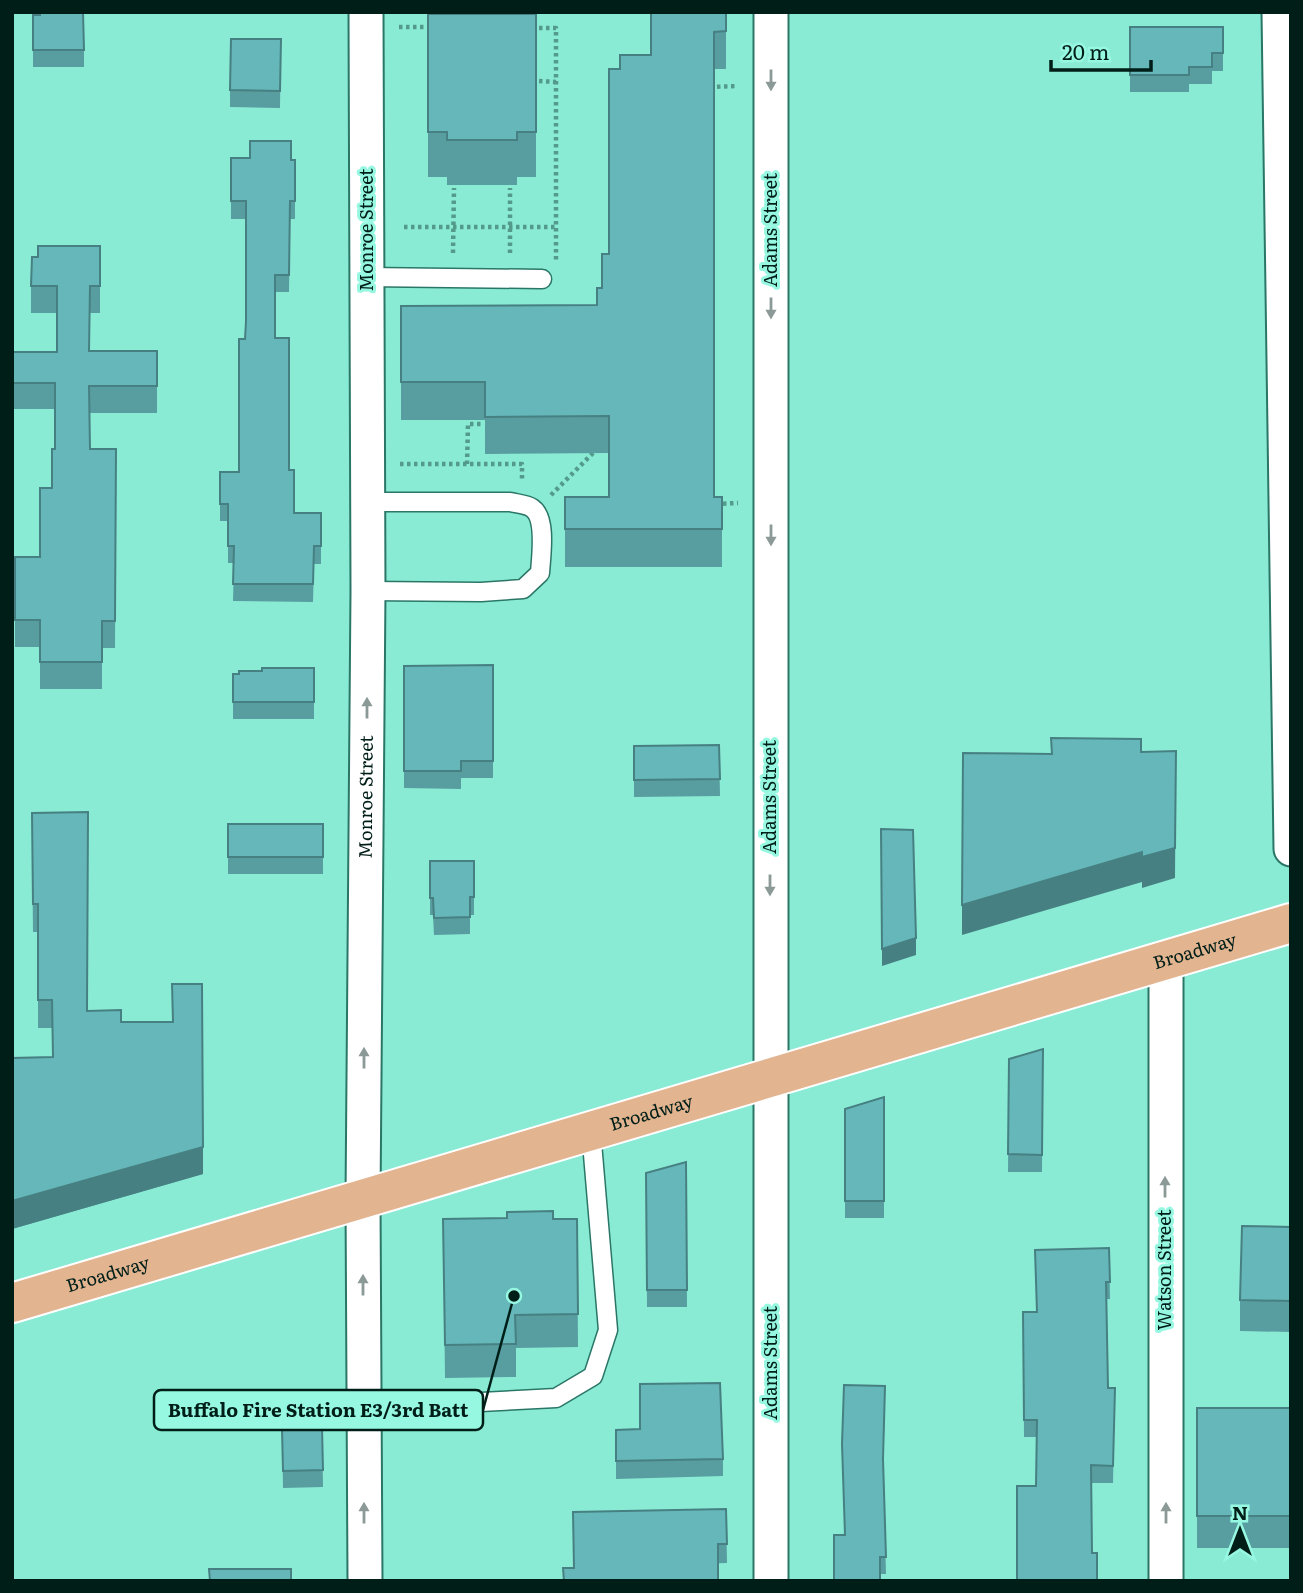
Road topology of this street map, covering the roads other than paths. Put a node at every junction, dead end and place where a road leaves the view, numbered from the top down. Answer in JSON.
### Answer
{"nodes":[{"id":1,"x":771,"y":12,"type":"edge"},
{"id":2,"x":1279,"y":12,"type":"edge"},
{"id":3,"x":380,"y":20,"type":"edge"},
{"id":4,"x":367,"y":277,"type":"junction"},
{"id":5,"x":542,"y":279,"type":"dead end"},
{"id":6,"x":367,"y":502,"type":"junction"},
{"id":7,"x":368,"y":590,"type":"junction"},
{"id":8,"x":1291,"y":849,"type":"edge"},
{"id":9,"x":1291,"y":923,"type":"edge"},
{"id":10,"x":1166,"y":960,"type":"junction"},
{"id":11,"x":770,"y":1077,"type":"junction"},
{"id":12,"x":591,"y":1131,"type":"junction"},
{"id":13,"x":363,"y":1199,"type":"junction"},
{"id":14,"x":12,"y":1303,"type":"edge"},
{"id":15,"x":364,"y":1408,"type":"junction"},
{"id":16,"x":365,"y":1581,"type":"edge"},
{"id":17,"x":771,"y":1581,"type":"edge"},
{"id":18,"x":1166,"y":1581,"type":"edge"}],
"edges":[{"from":1,"to":11,"type":"street","name":"Adams Street","one_way":true},
{"from":2,"to":8,"type":"street"},
{"from":3,"to":4,"type":"street","name":"Monroe Street"},
{"from":4,"to":5,"type":"lane"},
{"from":4,"to":6,"type":"street","name":"Monroe Street"},
{"from":6,"to":7,"type":"street","name":"Monroe Street"},
{"from":6,"to":7,"type":"lane"},
{"from":13,"to":7,"type":"street","name":"Monroe Street","one_way":true},
{"from":9,"to":10,"type":"main road","name":"Broadway"},
{"from":10,"to":11,"type":"main road","name":"Broadway"},
{"from":18,"to":10,"type":"street","name":"Watson Street","one_way":true},
{"from":11,"to":12,"type":"main road","name":"Broadway"},
{"from":11,"to":17,"type":"street","name":"Adams Street"},
{"from":12,"to":13,"type":"main road","name":"Broadway"},
{"from":12,"to":15,"type":"lane"},
{"from":13,"to":14,"type":"main road","name":"Broadway"},
{"from":15,"to":13,"type":"street","name":"Monroe Street","one_way":true},
{"from":16,"to":15,"type":"street","name":"Monroe Street","one_way":true}]}
